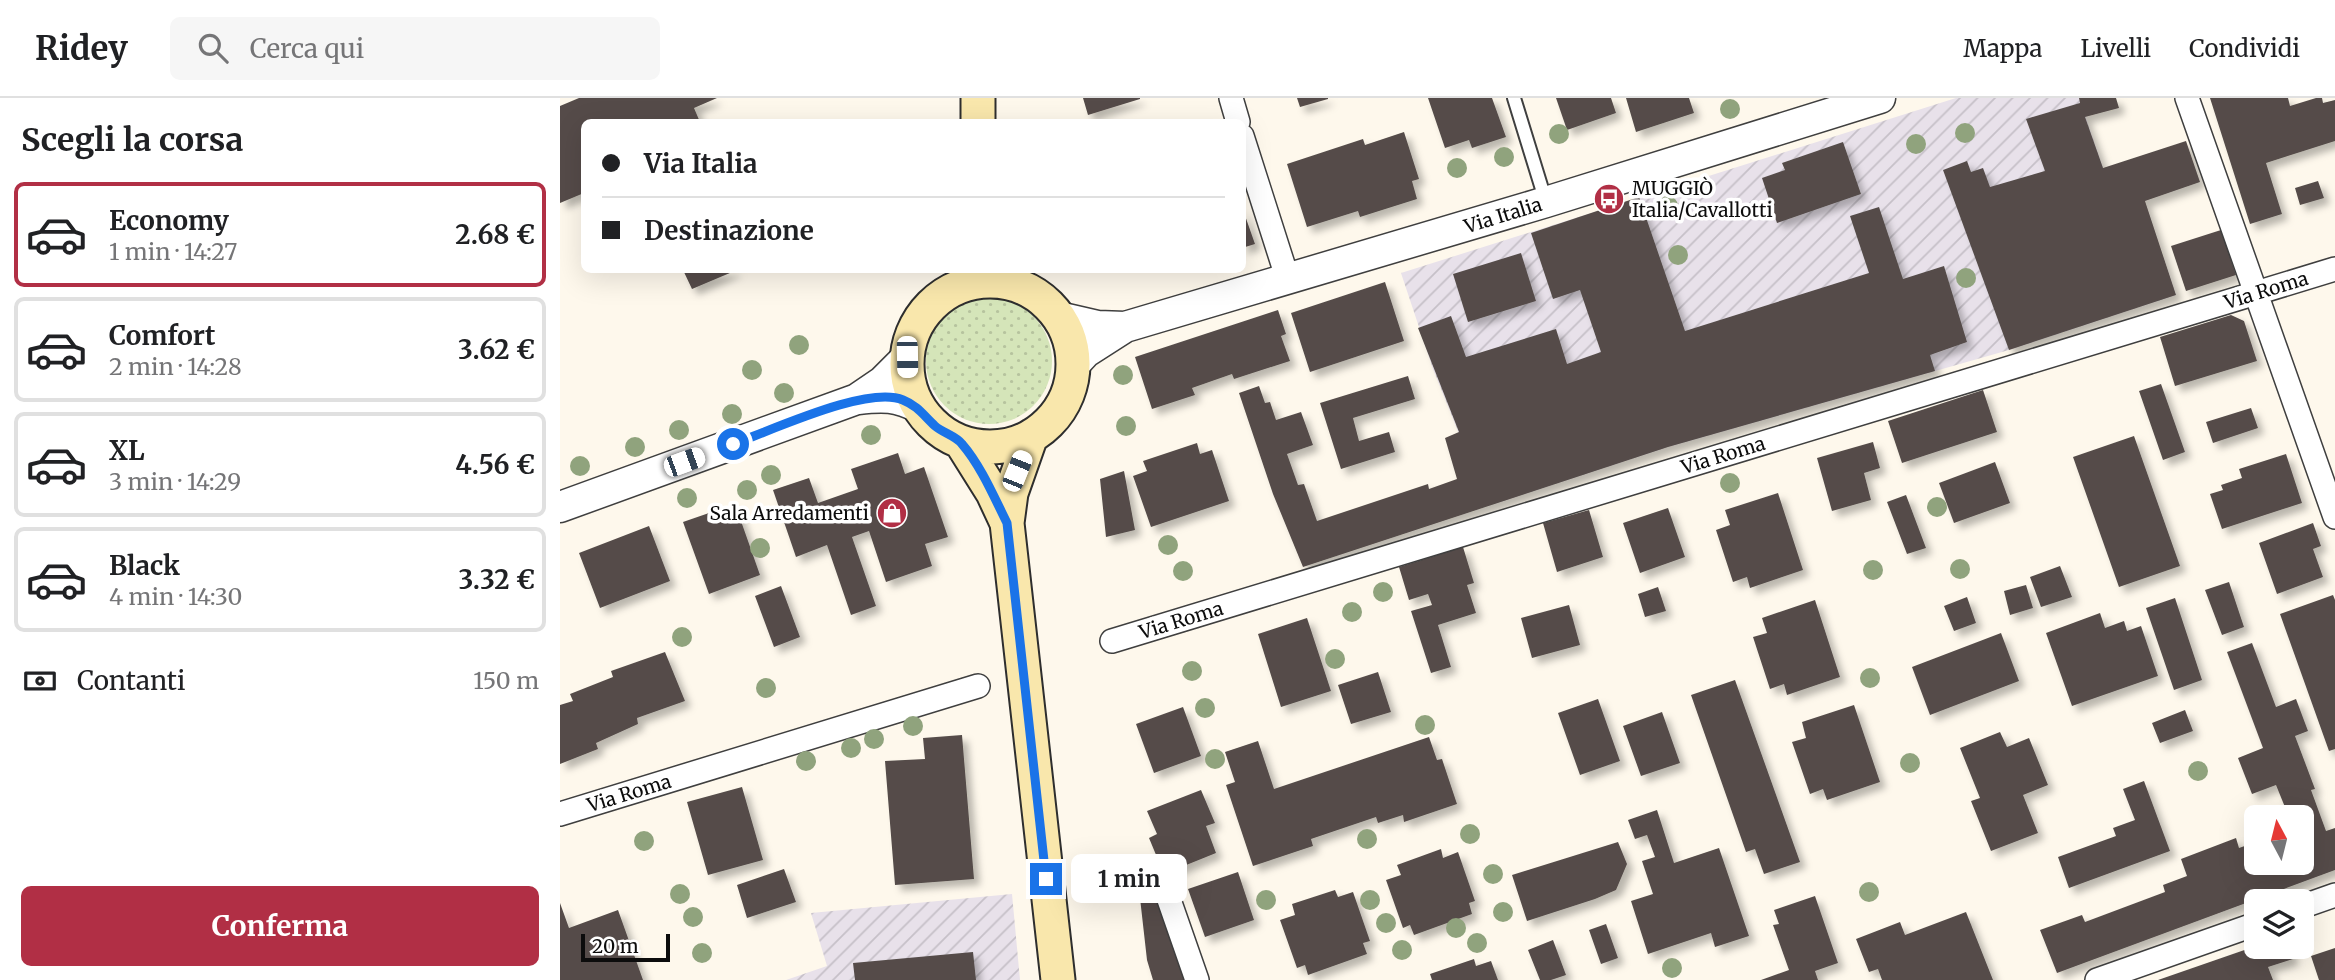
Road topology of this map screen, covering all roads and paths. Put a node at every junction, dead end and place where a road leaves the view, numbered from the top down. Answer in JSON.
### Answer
{"nodes":[{"id":1,"x":978,"y":98,"type":"edge"},
{"id":2,"x":1231,"y":98,"type":"edge"},
{"id":3,"x":1514,"y":98,"type":"edge"},
{"id":4,"x":1880,"y":98,"type":"edge"},
{"id":5,"x":2187,"y":98,"type":"edge"},
{"id":6,"x":978,"y":119,"type":"edge"},
{"id":7,"x":1237,"y":119,"type":"edge"},
{"id":8,"x":1246,"y":149,"type":"edge"},
{"id":9,"x":1546,"y":202,"type":"junction"},
{"id":10,"x":2335,"y":270,"type":"edge"},
{"id":11,"x":1018,"y":278,"type":"edge"},
{"id":12,"x":1288,"y":280,"type":"junction"},
{"id":13,"x":953,"y":281,"type":"edge"},
{"id":14,"x":2256,"y":293,"type":"junction"},
{"id":15,"x":1059,"y":317,"type":"junction"},
{"id":16,"x":1125,"y":327,"type":"junction"},
{"id":17,"x":907,"y":357,"type":"junction"},
{"id":18,"x":1073,"y":366,"type":"junction"},
{"id":19,"x":857,"y":399,"type":"junction"},
{"id":20,"x":920,"y":408,"type":"junction"},
{"id":21,"x":1031,"y":436,"type":"junction"},
{"id":22,"x":961,"y":442,"type":"junction"},
{"id":23,"x":560,"y":507,"type":"edge"},
{"id":24,"x":2335,"y":517,"type":"edge"},
{"id":25,"x":1007,"y":523,"type":"junction"},
{"id":26,"x":1112,"y":641,"type":"dead end"},
{"id":27,"x":978,"y":686,"type":"dead end"},
{"id":28,"x":560,"y":814,"type":"edge"},
{"id":29,"x":1167,"y":894,"type":"dead end"},
{"id":30,"x":2335,"y":895,"type":"edge"},
{"id":31,"x":2314,"y":902,"type":"edge"},
{"id":32,"x":2244,"y":927,"type":"edge"},
{"id":33,"x":1058,"y":980,"type":"edge"},
{"id":34,"x":1197,"y":980,"type":"edge"},
{"id":35,"x":2097,"y":980,"type":"edge"}],
"edges":[{"from":1,"to":6,"type":"main road"},
{"from":2,"to":7,"type":"street"},
{"from":3,"to":9,"type":"lane"},
{"from":4,"to":9,"type":"street","name":"Via Italia"},
{"from":5,"to":14,"type":"street"},
{"from":8,"to":12,"type":"street"},
{"from":9,"to":12,"type":"street","name":"Via Italia"},
{"from":10,"to":14,"type":"street","name":"Via Roma"},
{"from":11,"to":13,"type":"main road","name":"Via Italia"},
{"from":11,"to":15,"type":"main road","name":"Via Italia"},
{"from":12,"to":16,"type":"street","name":"Via Italia"},
{"from":13,"to":17,"type":"main road","name":"Via Italia"},
{"from":14,"to":24,"type":"street"},
{"from":14,"to":26,"type":"street","name":"Via Roma"},
{"from":15,"to":16,"type":"street","name":"Via Italia"},
{"from":15,"to":18,"type":"main road","name":"Via Italia"},
{"from":16,"to":18,"type":"street","name":"Via Italia"},
{"from":17,"to":19,"type":"street","name":"Via Italia"},
{"from":17,"to":20,"type":"main road","name":"Via Italia"},
{"from":18,"to":21,"type":"main road","name":"Via Italia"},
{"from":19,"to":20,"type":"street","name":"Via Italia"},
{"from":19,"to":23,"type":"street","name":"Via Italia"},
{"from":20,"to":22,"type":"main road","name":"Via Italia"},
{"from":21,"to":22,"type":"main road","name":"Via Italia"},
{"from":21,"to":25,"type":"main road"},
{"from":22,"to":25,"type":"main road"},
{"from":25,"to":33,"type":"main road"},
{"from":27,"to":28,"type":"street","name":"Via Roma"},
{"from":29,"to":34,"type":"street"},
{"from":30,"to":31,"type":"street"},
{"from":32,"to":35,"type":"street"}]}
